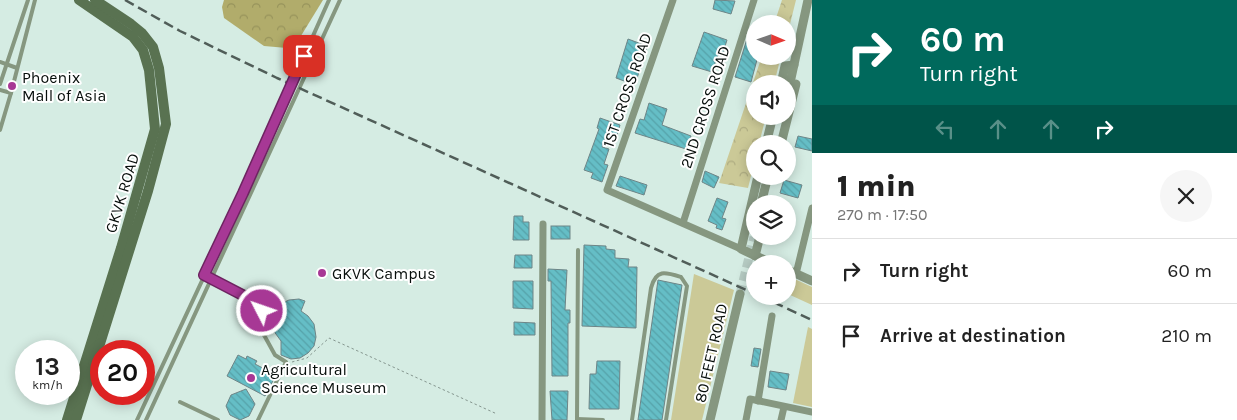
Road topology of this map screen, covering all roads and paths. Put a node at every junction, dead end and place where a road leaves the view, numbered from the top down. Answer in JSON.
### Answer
{"nodes":[{"id":1,"x":28,"y":0,"type":"edge"},
{"id":2,"x":35,"y":0,"type":"edge"},
{"id":3,"x":79,"y":0,"type":"edge"},
{"id":4,"x":95,"y":0,"type":"edge"},
{"id":5,"x":329,"y":0,"type":"edge"},
{"id":6,"x":340,"y":0,"type":"edge"},
{"id":7,"x":673,"y":0,"type":"edge"},
{"id":8,"x":754,"y":0,"type":"edge"},
{"id":9,"x":808,"y":0,"type":"edge"},
{"id":10,"x":144,"y":43,"type":"junction"},
{"id":11,"x":796,"y":56,"type":"edge"},
{"id":12,"x":0,"y":62,"type":"edge"},
{"id":13,"x":7,"y":64,"type":"junction"},
{"id":14,"x":794,"y":65,"type":"junction"},
{"id":15,"x":17,"y":68,"type":"junction"},
{"id":16,"x":783,"y":75,"type":"edge"},
{"id":17,"x":792,"y":75,"type":"edge"},
{"id":18,"x":0,"y":84,"type":"edge"},
{"id":19,"x":0,"y":90,"type":"edge"},
{"id":20,"x":11,"y":93,"type":"junction"},
{"id":21,"x":0,"y":130,"type":"edge"},
{"id":22,"x":783,"y":135,"type":"edge"},
{"id":23,"x":756,"y":185,"type":"edge"},
{"id":24,"x":812,"y":208,"type":"edge"},
{"id":25,"x":683,"y":223,"type":"junction"},
{"id":26,"x":543,"y":224,"type":"dead end"},
{"id":27,"x":741,"y":249,"type":"junction"},
{"id":28,"x":578,"y":250,"type":"dead end"},
{"id":29,"x":753,"y":255,"type":"edge"},
{"id":30,"x":796,"y":259,"type":"edge"},
{"id":31,"x":796,"y":274,"type":"edge"},
{"id":32,"x":204,"y":275,"type":"junction"},
{"id":33,"x":211,"y":279,"type":"junction"},
{"id":34,"x":812,"y":281,"type":"edge"},
{"id":35,"x":740,"y":294,"type":"tunnel mouth"},
{"id":36,"x":772,"y":316,"type":"dead end"},
{"id":37,"x":286,"y":362,"type":"junction"},
{"id":38,"x":758,"y":401,"type":"junction"},
{"id":39,"x":180,"y":402,"type":"dead end"},
{"id":40,"x":784,"y":407,"type":"junction"},
{"id":41,"x":812,"y":412,"type":"edge"},
{"id":42,"x":497,"y":414,"type":"dead end"},
{"id":43,"x":577,"y":419,"type":"edge"},
{"id":44,"x":67,"y":420,"type":"edge"},
{"id":45,"x":76,"y":420,"type":"edge"},
{"id":46,"x":137,"y":420,"type":"edge"},
{"id":47,"x":146,"y":420,"type":"edge"},
{"id":48,"x":218,"y":420,"type":"edge"},
{"id":49,"x":258,"y":420,"type":"edge"},
{"id":50,"x":542,"y":420,"type":"edge"},
{"id":51,"x":603,"y":420,"type":"edge"},
{"id":52,"x":632,"y":420,"type":"edge"},
{"id":53,"x":666,"y":420,"type":"edge"},
{"id":54,"x":710,"y":420,"type":"edge"},
{"id":55,"x":746,"y":420,"type":"edge"},
{"id":56,"x":782,"y":420,"type":"edge"}],
"edges":[{"from":1,"to":13,"type":"lane"},
{"from":2,"to":15,"type":"lane"},
{"from":3,"to":10,"type":"main road","name":"GKVK ROAD"},
{"from":4,"to":10,"type":"main road","name":"GKVK ROAD"},
{"from":5,"to":32,"type":"lane"},
{"from":6,"to":33,"type":"lane"},
{"from":7,"to":25,"type":"street","name":"1ST CROSS ROAD"},
{"from":8,"to":25,"type":"street","name":"2ND CROSS ROAD"},
{"from":9,"to":11,"type":"street"},
{"from":10,"to":44,"type":"main road","name":"GKVK ROAD"},
{"from":10,"to":45,"type":"main road","name":"GKVK ROAD"},
{"from":12,"to":13,"type":"lane"},
{"from":13,"to":15,"type":"lane"},
{"from":13,"to":18,"type":"lane"},
{"from":14,"to":16,"type":"street"},
{"from":14,"to":17,"type":"street"},
{"from":14,"to":22,"type":"street"},
{"from":15,"to":20,"type":"lane"},
{"from":19,"to":20,"type":"lane"},
{"from":20,"to":21,"type":"lane"},
{"from":23,"to":27,"type":"street"},
{"from":24,"to":30,"type":"street"},
{"from":25,"to":27,"type":"street"},
{"from":26,"to":50,"type":"street"},
{"from":27,"to":29,"type":"street"},
{"from":28,"to":43,"type":"lane"},
{"from":31,"to":34,"type":"street"},
{"from":32,"to":33,"type":"lane"},
{"from":32,"to":46,"type":"lane"},
{"from":33,"to":37,"type":"lane"},
{"from":33,"to":47,"type":"lane"},
{"from":35,"to":54,"type":"street","name":"80 FEET ROAD"},
{"from":36,"to":38,"type":"street"},
{"from":37,"to":42,"type":"path"},
{"from":37,"to":49,"type":"lane"},
{"from":38,"to":40,"type":"street"},
{"from":38,"to":55,"type":"street"},
{"from":39,"to":48,"type":"lane"},
{"from":40,"to":41,"type":"street"},
{"from":40,"to":56,"type":"street"},
{"from":43,"to":51,"type":"lane"},
{"from":52,"to":53,"type":"lane"}]}
